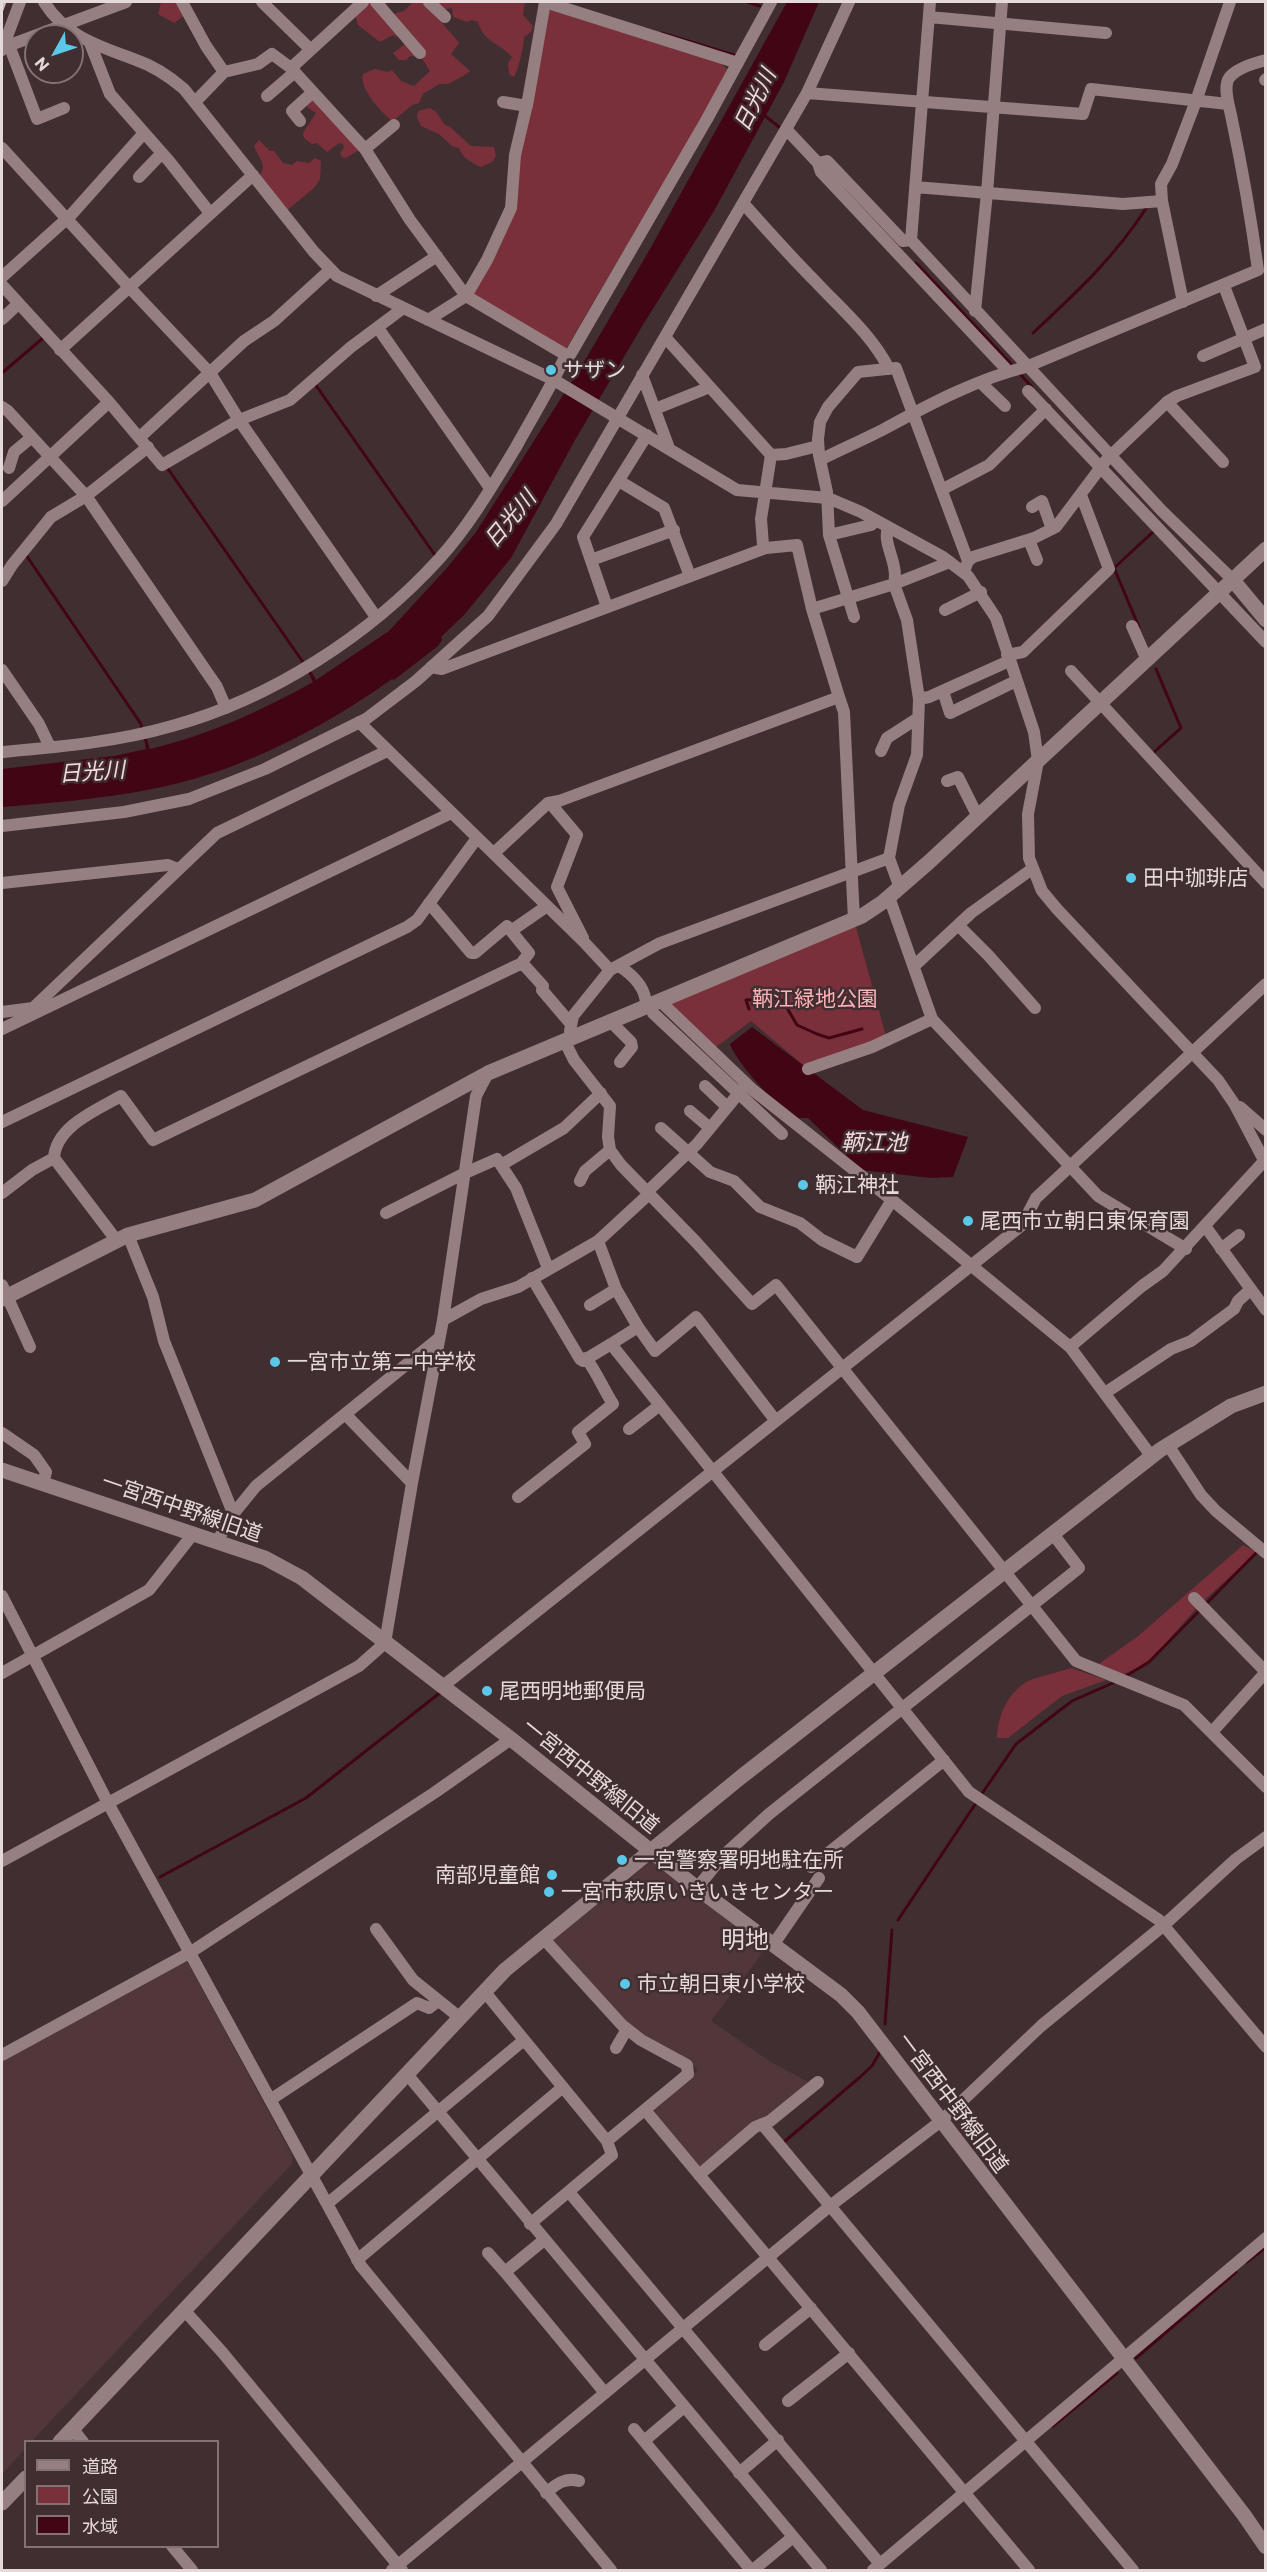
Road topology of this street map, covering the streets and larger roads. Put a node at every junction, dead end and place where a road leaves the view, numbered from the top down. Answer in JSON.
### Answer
{"nodes":[{"id":1,"x":20,"y":2,"type":"edge"},
{"id":2,"x":44,"y":2,"type":"edge"},
{"id":3,"x":126,"y":2,"type":"edge"},
{"id":4,"x":182,"y":2,"type":"edge"},
{"id":5,"x":262,"y":2,"type":"edge"},
{"id":6,"x":363,"y":2,"type":"edge"},
{"id":7,"x":376,"y":2,"type":"edge"},
{"id":8,"x":429,"y":2,"type":"edge"},
{"id":9,"x":545,"y":2,"type":"edge"},
{"id":10,"x":771,"y":2,"type":"edge"},
{"id":11,"x":849,"y":2,"type":"edge"},
{"id":12,"x":930,"y":2,"type":"edge"},
{"id":13,"x":1002,"y":2,"type":"edge"},
{"id":14,"x":1230,"y":2,"type":"edge"},
{"id":15,"x":445,"y":17,"type":"dead end"},
{"id":16,"x":929,"y":17,"type":"junction"},
{"id":17,"x":62,"y":24,"type":"edge"},
{"id":18,"x":66,"y":24,"type":"edge"},
{"id":19,"x":1000,"y":24,"type":"junction"},
{"id":20,"x":1106,"y":33,"type":"dead end"},
{"id":21,"x":84,"y":39,"type":"edge"},
{"id":22,"x":24,"y":40,"type":"edge"},
{"id":23,"x":90,"y":43,"type":"junction"},
{"id":24,"x":4,"y":48,"type":"edge"},
{"id":25,"x":310,"y":49,"type":"junction"},
{"id":26,"x":420,"y":53,"type":"dead end"},
{"id":27,"x":1266,"y":60,"type":"edge"},
{"id":28,"x":738,"y":63,"type":"junction"},
{"id":29,"x":293,"y":70,"type":"junction"},
{"id":30,"x":224,"y":72,"type":"junction"},
{"id":31,"x":313,"y":92,"type":"junction"},
{"id":32,"x":807,"y":93,"type":"junction"},
{"id":33,"x":267,"y":96,"type":"dead end"},
{"id":34,"x":196,"y":101,"type":"junction"},
{"id":35,"x":924,"y":101,"type":"junction"},
{"id":36,"x":1196,"y":101,"type":"junction"},
{"id":37,"x":503,"y":102,"type":"dead end"},
{"id":38,"x":1228,"y":104,"type":"junction"},
{"id":39,"x":526,"y":106,"type":"junction"},
{"id":40,"x":994,"y":107,"type":"junction"},
{"id":41,"x":64,"y":108,"type":"dead end"},
{"id":42,"x":300,"y":121,"type":"dead end"},
{"id":43,"x":394,"y":125,"type":"dead end"},
{"id":44,"x":786,"y":129,"type":"junction"},
{"id":45,"x":144,"y":133,"type":"junction"},
{"id":46,"x":2,"y":148,"type":"edge"},
{"id":47,"x":365,"y":149,"type":"junction"},
{"id":48,"x":162,"y":153,"type":"junction"},
{"id":49,"x":818,"y":163,"type":"junction"},
{"id":50,"x":253,"y":175,"type":"junction"},
{"id":51,"x":139,"y":177,"type":"dead end"},
{"id":52,"x":915,"y":187,"type":"junction"},
{"id":53,"x":987,"y":193,"type":"junction"},
{"id":54,"x":1162,"y":201,"type":"junction"},
{"id":55,"x":743,"y":203,"type":"junction"},
{"id":56,"x":210,"y":213,"type":"junction"},
{"id":57,"x":66,"y":218,"type":"junction"},
{"id":58,"x":911,"y":240,"type":"junction"},
{"id":59,"x":437,"y":256,"type":"junction"},
{"id":60,"x":330,"y":270,"type":"junction"},
{"id":61,"x":1262,"y":270,"type":"edge"},
{"id":62,"x":2,"y":277,"type":"edge"},
{"id":63,"x":2,"y":285,"type":"edge"},
{"id":64,"x":1224,"y":286,"type":"junction"},
{"id":65,"x":129,"y":287,"type":"junction"},
{"id":66,"x":376,"y":296,"type":"junction"},
{"id":67,"x":466,"y":296,"type":"junction"},
{"id":68,"x":1183,"y":302,"type":"junction"},
{"id":69,"x":18,"y":304,"type":"junction"},
{"id":70,"x":402,"y":309,"type":"junction"},
{"id":71,"x":975,"y":311,"type":"junction"},
{"id":72,"x":2,"y":319,"type":"edge"},
{"id":73,"x":428,"y":320,"type":"junction"},
{"id":74,"x":378,"y":328,"type":"junction"},
{"id":75,"x":1266,"y":329,"type":"edge"},
{"id":76,"x":664,"y":336,"type":"junction"},
{"id":77,"x":1244,"y":340,"type":"junction"},
{"id":78,"x":60,"y":350,"type":"junction"},
{"id":79,"x":566,"y":355,"type":"junction"},
{"id":80,"x":1203,"y":356,"type":"dead end"},
{"id":81,"x":1026,"y":367,"type":"junction"},
{"id":82,"x":889,"y":369,"type":"junction"},
{"id":83,"x":1008,"y":371,"type":"junction"},
{"id":84,"x":210,"y":373,"type":"junction"},
{"id":85,"x":642,"y":375,"type":"junction"},
{"id":86,"x":554,"y":380,"type":"junction"},
{"id":87,"x":981,"y":383,"type":"junction"},
{"id":88,"x":710,"y":387,"type":"junction"},
{"id":89,"x":1028,"y":391,"type":"dead end"},
{"id":90,"x":109,"y":402,"type":"junction"},
{"id":91,"x":1167,"y":402,"type":"junction"},
{"id":92,"x":1005,"y":406,"type":"dead end"},
{"id":93,"x":2,"y":407,"type":"edge"},
{"id":94,"x":655,"y":409,"type":"junction"},
{"id":95,"x":1046,"y":409,"type":"junction"},
{"id":96,"x":912,"y":412,"type":"junction"},
{"id":97,"x":618,"y":418,"type":"junction"},
{"id":98,"x":239,"y":420,"type":"junction"},
{"id":99,"x":647,"y":435,"type":"junction"},
{"id":100,"x":32,"y":437,"type":"junction"},
{"id":101,"x":140,"y":437,"type":"junction"},
{"id":102,"x":818,"y":446,"type":"junction"},
{"id":103,"x":148,"y":447,"type":"junction"},
{"id":104,"x":669,"y":448,"type":"junction"},
{"id":105,"x":49,"y":455,"type":"junction"},
{"id":106,"x":771,"y":455,"type":"junction"},
{"id":107,"x":1111,"y":456,"type":"junction"},
{"id":108,"x":820,"y":460,"type":"junction"},
{"id":109,"x":1223,"y":462,"type":"dead end"},
{"id":110,"x":1101,"y":467,"type":"junction"},
{"id":111,"x":9,"y":468,"type":"dead end"},
{"id":112,"x":619,"y":481,"type":"junction"},
{"id":113,"x":490,"y":488,"type":"junction"},
{"id":114,"x":943,"y":489,"type":"junction"},
{"id":115,"x":765,"y":494,"type":"junction"},
{"id":116,"x":1081,"y":495,"type":"junction"},
{"id":117,"x":86,"y":496,"type":"junction"},
{"id":118,"x":828,"y":498,"type":"junction"},
{"id":119,"x":2,"y":501,"type":"edge"},
{"id":120,"x":1032,"y":507,"type":"dead end"},
{"id":121,"x":876,"y":521,"type":"junction"},
{"id":122,"x":888,"y":528,"type":"junction"},
{"id":123,"x":1052,"y":529,"type":"junction"},
{"id":124,"x":674,"y":530,"type":"junction"},
{"id":125,"x":829,"y":535,"type":"junction"},
{"id":126,"x":1029,"y":540,"type":"junction"},
{"id":127,"x":766,"y":548,"type":"junction"},
{"id":128,"x":1266,"y":549,"type":"edge"},
{"id":129,"x":591,"y":560,"type":"junction"},
{"id":130,"x":1037,"y":560,"type":"dead end"},
{"id":131,"x":950,"y":562,"type":"junction"},
{"id":132,"x":966,"y":567,"type":"junction"},
{"id":133,"x":3,"y":574,"type":"edge"},
{"id":134,"x":690,"y":576,"type":"junction"},
{"id":135,"x":1232,"y":579,"type":"junction"},
{"id":136,"x":894,"y":584,"type":"junction"},
{"id":137,"x":981,"y":592,"type":"junction"},
{"id":138,"x":1219,"y":593,"type":"junction"},
{"id":139,"x":848,"y":598,"type":"junction"},
{"id":140,"x":607,"y":607,"type":"junction"},
{"id":141,"x":812,"y":609,"type":"junction"},
{"id":142,"x":945,"y":610,"type":"dead end"},
{"id":143,"x":376,"y":617,"type":"junction"},
{"id":144,"x":854,"y":617,"type":"dead end"},
{"id":145,"x":1266,"y":620,"type":"edge"},
{"id":146,"x":1132,"y":626,"type":"dead end"},
{"id":147,"x":1266,"y":642,"type":"edge"},
{"id":148,"x":1008,"y":658,"type":"junction"},
{"id":149,"x":1147,"y":660,"type":"junction"},
{"id":150,"x":431,"y":667,"type":"junction"},
{"id":151,"x":2,"y":669,"type":"edge"},
{"id":152,"x":1071,"y":671,"type":"dead end"},
{"id":153,"x":1016,"y":681,"type":"junction"},
{"id":154,"x":943,"y":691,"type":"junction"},
{"id":155,"x":839,"y":698,"type":"junction"},
{"id":156,"x":919,"y":699,"type":"junction"},
{"id":157,"x":1100,"y":704,"type":"junction"},
{"id":158,"x":226,"y":708,"type":"junction"},
{"id":159,"x":918,"y":718,"type":"junction"},
{"id":160,"x":359,"y":722,"type":"junction"},
{"id":161,"x":50,"y":747,"type":"junction"},
{"id":162,"x":387,"y":751,"type":"junction"},
{"id":163,"x":881,"y":751,"type":"dead end"},
{"id":164,"x":2,"y":752,"type":"edge"},
{"id":165,"x":1038,"y":761,"type":"junction"},
{"id":166,"x":947,"y":781,"type":"dead end"},
{"id":167,"x":550,"y":803,"type":"junction"},
{"id":168,"x":451,"y":813,"type":"junction"},
{"id":169,"x":978,"y":817,"type":"junction"},
{"id":170,"x":2,"y":826,"type":"edge"},
{"id":171,"x":477,"y":838,"type":"junction"},
{"id":172,"x":494,"y":853,"type":"junction"},
{"id":173,"x":889,"y":858,"type":"junction"},
{"id":174,"x":178,"y":869,"type":"junction"},
{"id":175,"x":1032,"y":869,"type":"junction"},
{"id":176,"x":850,"y":873,"type":"junction"},
{"id":177,"x":2,"y":883,"type":"edge"},
{"id":178,"x":1266,"y":883,"type":"edge"},
{"id":179,"x":557,"y":887,"type":"junction"},
{"id":180,"x":895,"y":893,"type":"junction"},
{"id":181,"x":429,"y":903,"type":"junction"},
{"id":182,"x":544,"y":904,"type":"junction"},
{"id":183,"x":854,"y":920,"type":"junction"},
{"id":184,"x":958,"y":925,"type":"junction"},
{"id":185,"x":511,"y":931,"type":"junction"},
{"id":186,"x":584,"y":942,"type":"junction"},
{"id":187,"x":520,"y":965,"type":"junction"},
{"id":188,"x":914,"y":966,"type":"junction"},
{"id":189,"x":614,"y":968,"type":"junction"},
{"id":190,"x":1266,"y":984,"type":"edge"},
{"id":191,"x":653,"y":1006,"type":"junction"},
{"id":192,"x":1035,"y":1008,"type":"dead end"},
{"id":193,"x":34,"y":1010,"type":"junction"},
{"id":194,"x":2,"y":1012,"type":"edge"},
{"id":195,"x":932,"y":1019,"type":"junction"},
{"id":196,"x":610,"y":1021,"type":"junction"},
{"id":197,"x":2,"y":1029,"type":"edge"},
{"id":198,"x":568,"y":1034,"type":"junction"},
{"id":199,"x":1193,"y":1053,"type":"junction"},
{"id":200,"x":620,"y":1062,"type":"dead end"},
{"id":201,"x":808,"y":1069,"type":"dead end"},
{"id":202,"x":488,"y":1073,"type":"junction"},
{"id":203,"x":705,"y":1086,"type":"dead end"},
{"id":204,"x":743,"y":1089,"type":"junction"},
{"id":205,"x":601,"y":1093,"type":"junction"},
{"id":206,"x":1230,"y":1098,"type":"junction"},
{"id":207,"x":728,"y":1107,"type":"junction"},
{"id":208,"x":690,"y":1110,"type":"dead end"},
{"id":209,"x":2,"y":1122,"type":"edge"},
{"id":210,"x":661,"y":1128,"type":"dead end"},
{"id":211,"x":710,"y":1128,"type":"junction"},
{"id":212,"x":1266,"y":1130,"type":"edge"},
{"id":213,"x":782,"y":1134,"type":"dead end"},
{"id":214,"x":610,"y":1150,"type":"junction"},
{"id":215,"x":688,"y":1153,"type":"junction"},
{"id":216,"x":54,"y":1158,"type":"junction"},
{"id":217,"x":1265,"y":1161,"type":"edge"},
{"id":218,"x":501,"y":1165,"type":"junction"},
{"id":219,"x":1070,"y":1167,"type":"junction"},
{"id":220,"x":465,"y":1173,"type":"junction"},
{"id":221,"x":580,"y":1181,"type":"dead end"},
{"id":222,"x":2,"y":1193,"type":"edge"},
{"id":223,"x":648,"y":1193,"type":"junction"},
{"id":224,"x":892,"y":1200,"type":"junction"},
{"id":225,"x":386,"y":1213,"type":"dead end"},
{"id":226,"x":1205,"y":1226,"type":"junction"},
{"id":227,"x":1239,"y":1235,"type":"dead end"},
{"id":228,"x":123,"y":1238,"type":"junction"},
{"id":229,"x":598,"y":1241,"type":"junction"},
{"id":230,"x":1186,"y":1249,"type":"junction"},
{"id":231,"x":1221,"y":1249,"type":"junction"},
{"id":232,"x":972,"y":1266,"type":"junction"},
{"id":233,"x":548,"y":1268,"type":"junction"},
{"id":234,"x":532,"y":1278,"type":"junction"},
{"id":235,"x":616,"y":1289,"type":"junction"},
{"id":236,"x":1250,"y":1290,"type":"junction"},
{"id":237,"x":3,"y":1293,"type":"edge"},
{"id":238,"x":590,"y":1305,"type":"dead end"},
{"id":239,"x":1266,"y":1310,"type":"edge"},
{"id":240,"x":443,"y":1320,"type":"junction"},
{"id":241,"x":638,"y":1327,"type":"junction"},
{"id":242,"x":438,"y":1339,"type":"junction"},
{"id":243,"x":611,"y":1344,"type":"junction"},
{"id":244,"x":30,"y":1347,"type":"dead end"},
{"id":245,"x":1071,"y":1347,"type":"junction"},
{"id":246,"x":586,"y":1358,"type":"junction"},
{"id":247,"x":844,"y":1367,"type":"junction"},
{"id":248,"x":1105,"y":1393,"type":"junction"},
{"id":249,"x":1266,"y":1393,"type":"edge"},
{"id":250,"x":660,"y":1405,"type":"junction"},
{"id":251,"x":346,"y":1415,"type":"junction"},
{"id":252,"x":776,"y":1421,"type":"junction"},
{"id":253,"x":629,"y":1429,"type":"dead end"},
{"id":254,"x":2,"y":1433,"type":"edge"},
{"id":255,"x":1168,"y":1445,"type":"junction"},
{"id":256,"x":1152,"y":1457,"type":"junction"},
{"id":257,"x":2,"y":1470,"type":"edge"},
{"id":258,"x":711,"y":1470,"type":"junction"},
{"id":259,"x":412,"y":1483,"type":"junction"},
{"id":260,"x":43,"y":1484,"type":"junction"},
{"id":261,"x":518,"y":1497,"type":"dead end"},
{"id":262,"x":233,"y":1513,"type":"junction"},
{"id":263,"x":194,"y":1534,"type":"junction"},
{"id":264,"x":1053,"y":1534,"type":"junction"},
{"id":265,"x":218,"y":1542,"type":"junction"},
{"id":266,"x":1266,"y":1553,"type":"edge"},
{"id":267,"x":1004,"y":1572,"type":"junction"},
{"id":268,"x":2,"y":1596,"type":"edge"},
{"id":269,"x":1194,"y":1598,"type":"dead end"},
{"id":270,"x":1030,"y":1606,"type":"junction"},
{"id":271,"x":386,"y":1643,"type":"junction"},
{"id":272,"x":33,"y":1656,"type":"junction"},
{"id":273,"x":2,"y":1674,"type":"edge"},
{"id":274,"x":874,"y":1674,"type":"junction"},
{"id":275,"x":443,"y":1686,"type":"junction"},
{"id":276,"x":902,"y":1709,"type":"junction"},
{"id":277,"x":1212,"y":1732,"type":"junction"},
{"id":278,"x":511,"y":1738,"type":"junction"},
{"id":279,"x":944,"y":1760,"type":"junction"},
{"id":280,"x":1266,"y":1787,"type":"edge"},
{"id":281,"x":108,"y":1803,"type":"junction"},
{"id":282,"x":1266,"y":1837,"type":"edge"},
{"id":283,"x":651,"y":1852,"type":"junction"},
{"id":284,"x":2,"y":1861,"type":"edge"},
{"id":285,"x":811,"y":1867,"type":"dead end"},
{"id":286,"x":819,"y":1878,"type":"dead end"},
{"id":287,"x":697,"y":1888,"type":"junction"},
{"id":288,"x":1164,"y":1925,"type":"junction"},
{"id":289,"x":376,"y":1929,"type":"dead end"},
{"id":290,"x":543,"y":1938,"type":"junction"},
{"id":291,"x":772,"y":1945,"type":"junction"},
{"id":292,"x":191,"y":1952,"type":"junction"},
{"id":293,"x":484,"y":1991,"type":"junction"},
{"id":294,"x":438,"y":2001,"type":"junction"},
{"id":295,"x":459,"y":2017,"type":"junction"},
{"id":296,"x":627,"y":2029,"type":"junction"},
{"id":297,"x":524,"y":2040,"type":"junction"},
{"id":298,"x":1266,"y":2047,"type":"edge"},
{"id":299,"x":616,"y":2048,"type":"dead end"},
{"id":300,"x":2,"y":2055,"type":"edge"},
{"id":301,"x":406,"y":2073,"type":"junction"},
{"id":302,"x":818,"y":2082,"type":"dead end"},
{"id":303,"x":563,"y":2087,"type":"junction"},
{"id":304,"x":270,"y":2100,"type":"junction"},
{"id":305,"x":645,"y":2110,"type":"junction"},
{"id":306,"x":438,"y":2112,"type":"junction"},
{"id":307,"x":941,"y":2121,"type":"junction"},
{"id":308,"x":762,"y":2124,"type":"junction"},
{"id":309,"x":607,"y":2141,"type":"junction"},
{"id":310,"x":477,"y":2159,"type":"junction"},
{"id":311,"x":311,"y":2175,"type":"junction"},
{"id":312,"x":699,"y":2175,"type":"junction"},
{"id":313,"x":569,"y":2192,"type":"junction"},
{"id":314,"x":327,"y":2204,"type":"junction"},
{"id":315,"x":830,"y":2205,"type":"junction"},
{"id":316,"x":530,"y":2224,"type":"junction"},
{"id":317,"x":1266,"y":2238,"type":"edge"},
{"id":318,"x":544,"y":2240,"type":"junction"},
{"id":319,"x":488,"y":2253,"type":"dead end"},
{"id":320,"x":769,"y":2257,"type":"junction"},
{"id":321,"x":357,"y":2260,"type":"junction"},
{"id":322,"x":505,"y":2272,"type":"junction"},
{"id":323,"x":811,"y":2308,"type":"junction"},
{"id":324,"x":184,"y":2310,"type":"junction"},
{"id":325,"x":682,"y":2327,"type":"junction"},
{"id":326,"x":765,"y":2345,"type":"dead end"},
{"id":327,"x":849,"y":2353,"type":"junction"},
{"id":328,"x":644,"y":2360,"type":"junction"},
{"id":329,"x":1122,"y":2360,"type":"junction"},
{"id":330,"x":605,"y":2393,"type":"junction"},
{"id":331,"x":788,"y":2401,"type":"dead end"},
{"id":332,"x":684,"y":2408,"type":"junction"},
{"id":333,"x":72,"y":2428,"type":"junction"},
{"id":334,"x":634,"y":2429,"type":"dead end"},
{"id":335,"x":778,"y":2439,"type":"junction"},
{"id":336,"x":62,"y":2440,"type":"edge"},
{"id":337,"x":81,"y":2440,"type":"edge"},
{"id":338,"x":644,"y":2441,"type":"junction"},
{"id":339,"x":1027,"y":2441,"type":"junction"},
{"id":340,"x":521,"y":2463,"type":"junction"},
{"id":341,"x":739,"y":2473,"type":"junction"},
{"id":342,"x":24,"y":2480,"type":"edge"},
{"id":343,"x":579,"y":2481,"type":"dead end"},
{"id":344,"x":546,"y":2493,"type":"junction"},
{"id":345,"x":965,"y":2493,"type":"junction"},
{"id":346,"x":2,"y":2503,"type":"edge"},
{"id":347,"x":793,"y":2537,"type":"junction"},
{"id":348,"x":1266,"y":2547,"type":"edge"},
{"id":349,"x":173,"y":2548,"type":"edge"},
{"id":350,"x":877,"y":2567,"type":"edge"},
{"id":351,"x":398,"y":2569,"type":"edge"},
{"id":352,"x":192,"y":2571,"type":"edge"},
{"id":353,"x":611,"y":2571,"type":"edge"},
{"id":354,"x":752,"y":2571,"type":"edge"},
{"id":355,"x":821,"y":2571,"type":"edge"},
{"id":356,"x":1029,"y":2571,"type":"edge"},
{"id":357,"x":1133,"y":2571,"type":"edge"}],
"edges":[{"from":1,"to":24,"type":"street"},
{"from":2,"to":17,"type":"street"},
{"from":3,"to":18,"type":"street"},
{"from":4,"to":30,"type":"street"},
{"from":5,"to":25,"type":"street"},
{"from":6,"to":25,"type":"street"},
{"from":7,"to":26,"type":"street"},
{"from":8,"to":15,"type":"street"},
{"from":9,"to":28,"type":"street"},
{"from":9,"to":39,"type":"street"},
{"from":10,"to":28,"type":"street"},
{"from":11,"to":32,"type":"street"},
{"from":12,"to":16,"type":"street"},
{"from":13,"to":19,"type":"street"},
{"from":14,"to":36,"type":"street"},
{"from":16,"to":19,"type":"street"},
{"from":16,"to":35,"type":"street"},
{"from":19,"to":20,"type":"street"},
{"from":19,"to":40,"type":"street"},
{"from":21,"to":23,"type":"street"},
{"from":22,"to":24,"type":"street"},
{"from":23,"to":34,"type":"street"},
{"from":23,"to":45,"type":"street"},
{"from":24,"to":41,"type":"street"},
{"from":25,"to":29,"type":"street"},
{"from":27,"to":38,"type":"street"},
{"from":28,"to":79,"type":"street"},
{"from":29,"to":30,"type":"street"},
{"from":29,"to":31,"type":"street"},
{"from":29,"to":33,"type":"street"},
{"from":30,"to":34,"type":"street"},
{"from":31,"to":42,"type":"street"},
{"from":31,"to":47,"type":"street"},
{"from":32,"to":35,"type":"street"},
{"from":32,"to":44,"type":"street"},
{"from":34,"to":50,"type":"street"},
{"from":35,"to":40,"type":"street"},
{"from":35,"to":52,"type":"street"},
{"from":36,"to":38,"type":"street"},
{"from":36,"to":40,"type":"street"},
{"from":36,"to":54,"type":"street"},
{"from":37,"to":39,"type":"street"},
{"from":38,"to":61,"type":"street"},
{"from":39,"to":67,"type":"street"},
{"from":40,"to":53,"type":"street"},
{"from":43,"to":47,"type":"street"},
{"from":44,"to":49,"type":"street"},
{"from":44,"to":55,"type":"street"},
{"from":45,"to":48,"type":"street"},
{"from":45,"to":57,"type":"street"},
{"from":46,"to":57,"type":"street"},
{"from":47,"to":59,"type":"street"},
{"from":48,"to":51,"type":"street"},
{"from":48,"to":56,"type":"street"},
{"from":49,"to":58,"type":"street"},
{"from":49,"to":83,"type":"street"},
{"from":50,"to":56,"type":"street"},
{"from":50,"to":60,"type":"street"},
{"from":52,"to":53,"type":"street"},
{"from":52,"to":58,"type":"street"},
{"from":53,"to":54,"type":"street"},
{"from":53,"to":71,"type":"street"},
{"from":54,"to":68,"type":"street"},
{"from":55,"to":76,"type":"street"},
{"from":55,"to":82,"type":"street"},
{"from":56,"to":65,"type":"street"},
{"from":57,"to":62,"type":"street"},
{"from":57,"to":65,"type":"street"},
{"from":58,"to":71,"type":"street"},
{"from":59,"to":66,"type":"street"},
{"from":59,"to":67,"type":"street"},
{"from":60,"to":66,"type":"street"},
{"from":60,"to":84,"type":"street"},
{"from":61,"to":64,"type":"street"},
{"from":63,"to":69,"type":"street"},
{"from":64,"to":68,"type":"street"},
{"from":64,"to":77,"type":"street"},
{"from":65,"to":78,"type":"street"},
{"from":65,"to":84,"type":"street"},
{"from":66,"to":70,"type":"street"},
{"from":67,"to":73,"type":"street"},
{"from":67,"to":79,"type":"street"},
{"from":68,"to":81,"type":"street"},
{"from":69,"to":72,"type":"street"},
{"from":69,"to":78,"type":"street"},
{"from":70,"to":73,"type":"street"},
{"from":70,"to":74,"type":"street"},
{"from":71,"to":81,"type":"street"},
{"from":73,"to":86,"type":"street"},
{"from":74,"to":98,"type":"street"},
{"from":74,"to":113,"type":"street"},
{"from":75,"to":77,"type":"street"},
{"from":76,"to":85,"type":"street"},
{"from":76,"to":88,"type":"street"},
{"from":77,"to":80,"type":"street"},
{"from":77,"to":91,"type":"street"},
{"from":78,"to":90,"type":"street"},
{"from":79,"to":86,"type":"street"},
{"from":81,"to":83,"type":"street"},
{"from":81,"to":107,"type":"street"},
{"from":82,"to":96,"type":"street"},
{"from":82,"to":102,"type":"street"},
{"from":83,"to":87,"type":"street"},
{"from":84,"to":98,"type":"street"},
{"from":84,"to":101,"type":"street"},
{"from":85,"to":94,"type":"street"},
{"from":85,"to":97,"type":"street"},
{"from":86,"to":97,"type":"street"},
{"from":86,"to":113,"type":"street"},
{"from":87,"to":92,"type":"street"},
{"from":87,"to":96,"type":"street"},
{"from":88,"to":94,"type":"street"},
{"from":88,"to":106,"type":"street"},
{"from":89,"to":95,"type":"street"},
{"from":90,"to":101,"type":"street"},
{"from":90,"to":105,"type":"street"},
{"from":91,"to":107,"type":"street"},
{"from":91,"to":109,"type":"street"},
{"from":93,"to":100,"type":"street"},
{"from":94,"to":104,"type":"street"},
{"from":95,"to":110,"type":"street"},
{"from":95,"to":114,"type":"street"},
{"from":96,"to":108,"type":"street"},
{"from":96,"to":114,"type":"street"},
{"from":97,"to":99,"type":"street"},
{"from":97,"to":150,"type":"street"},
{"from":98,"to":103,"type":"street"},
{"from":98,"to":143,"type":"street"},
{"from":99,"to":104,"type":"street"},
{"from":99,"to":112,"type":"street"},
{"from":100,"to":105,"type":"street"},
{"from":100,"to":111,"type":"street"},
{"from":101,"to":103,"type":"street"},
{"from":102,"to":106,"type":"street"},
{"from":102,"to":108,"type":"street"},
{"from":103,"to":117,"type":"street"},
{"from":104,"to":115,"type":"street"},
{"from":105,"to":117,"type":"street"},
{"from":105,"to":119,"type":"street"},
{"from":106,"to":115,"type":"street"},
{"from":107,"to":110,"type":"street"},
{"from":107,"to":135,"type":"street"},
{"from":108,"to":118,"type":"street"},
{"from":110,"to":116,"type":"street"},
{"from":110,"to":138,"type":"street"},
{"from":112,"to":124,"type":"street"},
{"from":112,"to":129,"type":"street"},
{"from":113,"to":143,"type":"street"},
{"from":114,"to":132,"type":"street"},
{"from":115,"to":118,"type":"street"},
{"from":115,"to":127,"type":"street"},
{"from":116,"to":123,"type":"street"},
{"from":116,"to":148,"type":"street"},
{"from":117,"to":133,"type":"street"},
{"from":117,"to":158,"type":"street"},
{"from":118,"to":121,"type":"street"},
{"from":118,"to":125,"type":"street"},
{"from":120,"to":123,"type":"street"},
{"from":121,"to":122,"type":"street"},
{"from":121,"to":125,"type":"street"},
{"from":122,"to":131,"type":"street"},
{"from":122,"to":136,"type":"street"},
{"from":123,"to":126,"type":"street"},
{"from":124,"to":129,"type":"street"},
{"from":124,"to":134,"type":"street"},
{"from":125,"to":139,"type":"street"},
{"from":126,"to":130,"type":"street"},
{"from":126,"to":132,"type":"street"},
{"from":127,"to":134,"type":"street"},
{"from":127,"to":141,"type":"street"},
{"from":128,"to":135,"type":"street"},
{"from":129,"to":140,"type":"street"},
{"from":131,"to":132,"type":"street"},
{"from":131,"to":136,"type":"street"},
{"from":132,"to":137,"type":"street"},
{"from":134,"to":140,"type":"street"},
{"from":135,"to":138,"type":"street"},
{"from":135,"to":145,"type":"street"},
{"from":136,"to":139,"type":"street"},
{"from":136,"to":156,"type":"street"},
{"from":137,"to":142,"type":"street"},
{"from":137,"to":148,"type":"street"},
{"from":138,"to":147,"type":"street"},
{"from":138,"to":149,"type":"street"},
{"from":139,"to":141,"type":"street"},
{"from":139,"to":144,"type":"street"},
{"from":140,"to":150,"type":"street"},
{"from":141,"to":155,"type":"street"},
{"from":143,"to":158,"type":"street"},
{"from":146,"to":149,"type":"street"},
{"from":148,"to":153,"type":"street"},
{"from":148,"to":154,"type":"street"},
{"from":149,"to":157,"type":"street"},
{"from":150,"to":160,"type":"street"},
{"from":151,"to":161,"type":"street"},
{"from":152,"to":157,"type":"street"},
{"from":153,"to":154,"type":"street"},
{"from":153,"to":165,"type":"street"},
{"from":154,"to":156,"type":"street"},
{"from":155,"to":167,"type":"street"},
{"from":155,"to":176,"type":"street"},
{"from":156,"to":159,"type":"street"},
{"from":157,"to":165,"type":"street"},
{"from":157,"to":178,"type":"street"},
{"from":158,"to":161,"type":"street"},
{"from":159,"to":163,"type":"street"},
{"from":159,"to":173,"type":"street"},
{"from":160,"to":162,"type":"street"},
{"from":160,"to":170,"type":"street"},
{"from":161,"to":164,"type":"street"},
{"from":162,"to":168,"type":"street"},
{"from":162,"to":174,"type":"street"},
{"from":165,"to":169,"type":"street"},
{"from":165,"to":175,"type":"street"},
{"from":166,"to":169,"type":"street"},
{"from":167,"to":172,"type":"street"},
{"from":167,"to":179,"type":"street"},
{"from":168,"to":171,"type":"street"},
{"from":168,"to":193,"type":"street"},
{"from":169,"to":180,"type":"street"},
{"from":171,"to":172,"type":"street"},
{"from":171,"to":181,"type":"street"},
{"from":172,"to":182,"type":"street"},
{"from":173,"to":176,"type":"street"},
{"from":173,"to":180,"type":"street"},
{"from":174,"to":177,"type":"street"},
{"from":174,"to":193,"type":"street"},
{"from":175,"to":184,"type":"street"},
{"from":175,"to":199,"type":"street"},
{"from":176,"to":183,"type":"street"},
{"from":176,"to":189,"type":"street"},
{"from":179,"to":182,"type":"street"},
{"from":179,"to":186,"type":"street"},
{"from":180,"to":183,"type":"street"},
{"from":180,"to":188,"type":"street"},
{"from":181,"to":185,"type":"street"},
{"from":181,"to":209,"type":"street"},
{"from":182,"to":185,"type":"street"},
{"from":182,"to":186,"type":"street"},
{"from":183,"to":191,"type":"street"},
{"from":184,"to":188,"type":"street"},
{"from":184,"to":192,"type":"street"},
{"from":185,"to":187,"type":"street"},
{"from":186,"to":189,"type":"street"},
{"from":187,"to":198,"type":"street"},
{"from":187,"to":216,"type":"street"},
{"from":188,"to":195,"type":"street"},
{"from":189,"to":191,"type":"street"},
{"from":189,"to":198,"type":"street"},
{"from":190,"to":199,"type":"street"},
{"from":191,"to":196,"type":"street"},
{"from":191,"to":204,"type":"street"},
{"from":193,"to":194,"type":"street"},
{"from":193,"to":197,"type":"street"},
{"from":195,"to":201,"type":"street"},
{"from":195,"to":219,"type":"street"},
{"from":196,"to":198,"type":"street"},
{"from":196,"to":200,"type":"street"},
{"from":198,"to":202,"type":"street"},
{"from":198,"to":205,"type":"street"},
{"from":199,"to":206,"type":"street"},
{"from":199,"to":219,"type":"street"},
{"from":202,"to":220,"type":"street"},
{"from":202,"to":228,"type":"street"},
{"from":203,"to":207,"type":"street"},
{"from":204,"to":207,"type":"street"},
{"from":204,"to":213,"type":"street"},
{"from":204,"to":224,"type":"street"},
{"from":205,"to":214,"type":"street"},
{"from":205,"to":218,"type":"street"},
{"from":206,"to":212,"type":"street"},
{"from":206,"to":217,"type":"street"},
{"from":207,"to":211,"type":"street"},
{"from":208,"to":211,"type":"street"},
{"from":210,"to":215,"type":"street"},
{"from":211,"to":215,"type":"street"},
{"from":214,"to":221,"type":"street"},
{"from":214,"to":223,"type":"street"},
{"from":215,"to":223,"type":"street"},
{"from":215,"to":224,"type":"street"},
{"from":216,"to":222,"type":"street"},
{"from":216,"to":228,"type":"street"},
{"from":217,"to":226,"type":"street"},
{"from":218,"to":220,"type":"street"},
{"from":218,"to":233,"type":"street"},
{"from":219,"to":230,"type":"street"},
{"from":219,"to":232,"type":"street"},
{"from":220,"to":225,"type":"street"},
{"from":220,"to":240,"type":"street"},
{"from":223,"to":229,"type":"street"},
{"from":223,"to":247,"type":"street"},
{"from":224,"to":232,"type":"street"},
{"from":226,"to":230,"type":"street"},
{"from":226,"to":231,"type":"street"},
{"from":227,"to":231,"type":"street"},
{"from":228,"to":237,"type":"street"},
{"from":228,"to":262,"type":"street"},
{"from":229,"to":233,"type":"street"},
{"from":229,"to":235,"type":"street"},
{"from":230,"to":245,"type":"street"},
{"from":231,"to":236,"type":"street"},
{"from":232,"to":245,"type":"street"},
{"from":232,"to":247,"type":"street"},
{"from":233,"to":234,"type":"street"},
{"from":234,"to":240,"type":"street"},
{"from":234,"to":246,"type":"street"},
{"from":235,"to":238,"type":"street"},
{"from":235,"to":241,"type":"street"},
{"from":236,"to":239,"type":"street"},
{"from":236,"to":248,"type":"street"},
{"from":237,"to":244,"type":"street"},
{"from":240,"to":242,"type":"street"},
{"from":241,"to":243,"type":"street"},
{"from":241,"to":252,"type":"street"},
{"from":242,"to":251,"type":"street"},
{"from":242,"to":259,"type":"street"},
{"from":243,"to":246,"type":"street"},
{"from":243,"to":250,"type":"street"},
{"from":245,"to":248,"type":"street"},
{"from":246,"to":261,"type":"street"},
{"from":247,"to":252,"type":"street"},
{"from":247,"to":267,"type":"street"},
{"from":248,"to":256,"type":"street"},
{"from":249,"to":255,"type":"street"},
{"from":250,"to":253,"type":"street"},
{"from":250,"to":258,"type":"street"},
{"from":251,"to":259,"type":"street"},
{"from":251,"to":262,"type":"street"},
{"from":252,"to":258,"type":"street"},
{"from":254,"to":260,"type":"street"},
{"from":255,"to":256,"type":"street"},
{"from":255,"to":266,"type":"street"},
{"from":256,"to":264,"type":"street"},
{"from":257,"to":260,"type":"street","name":"一宮西中野線旧道"},
{"from":258,"to":274,"type":"street"},
{"from":258,"to":275,"type":"street"},
{"from":259,"to":271,"type":"street"},
{"from":260,"to":263,"type":"street","name":"一宮西中野線旧道"},
{"from":262,"to":265,"type":"street"},
{"from":263,"to":265,"type":"street","name":"一宮西中野線旧道"},
{"from":263,"to":272,"type":"street"},
{"from":264,"to":267,"type":"street"},
{"from":264,"to":270,"type":"street"},
{"from":265,"to":271,"type":"street","name":"一宮西中野線旧道"},
{"from":267,"to":270,"type":"street"},
{"from":267,"to":274,"type":"street"},
{"from":268,"to":272,"type":"street"},
{"from":269,"to":277,"type":"street"},
{"from":270,"to":276,"type":"street"},
{"from":270,"to":277,"type":"street"},
{"from":271,"to":275,"type":"street","name":"一宮西中野線旧道"},
{"from":271,"to":281,"type":"street"},
{"from":272,"to":273,"type":"street"},
{"from":272,"to":281,"type":"street"},
{"from":274,"to":276,"type":"street"},
{"from":274,"to":283,"type":"street"},
{"from":275,"to":278,"type":"street","name":"一宮西中野線旧道"},
{"from":276,"to":279,"type":"street"},
{"from":276,"to":287,"type":"street"},
{"from":277,"to":280,"type":"street"},
{"from":278,"to":283,"type":"street","name":"一宮西中野線旧道"},
{"from":278,"to":292,"type":"street"},
{"from":279,"to":285,"type":"street"},
{"from":279,"to":288,"type":"street"},
{"from":281,"to":284,"type":"street"},
{"from":281,"to":292,"type":"street"},
{"from":282,"to":288,"type":"street"},
{"from":283,"to":287,"type":"street","name":"一宮西中野線旧道"},
{"from":283,"to":290,"type":"street"},
{"from":286,"to":291,"type":"street"},
{"from":287,"to":291,"type":"street","name":"一宮西中野線旧道"},
{"from":288,"to":298,"type":"street"},
{"from":288,"to":307,"type":"street"},
{"from":289,"to":294,"type":"street"},
{"from":290,"to":293,"type":"street"},
{"from":290,"to":296,"type":"street"},
{"from":291,"to":307,"type":"street","name":"一宮西中野線旧道"},
{"from":292,"to":300,"type":"street"},
{"from":292,"to":304,"type":"street"},
{"from":293,"to":295,"type":"street"},
{"from":293,"to":297,"type":"street"},
{"from":294,"to":295,"type":"street"},
{"from":294,"to":304,"type":"street"},
{"from":295,"to":301,"type":"street"},
{"from":296,"to":299,"type":"street"},
{"from":296,"to":305,"type":"street"},
{"from":297,"to":303,"type":"street"},
{"from":297,"to":306,"type":"street"},
{"from":301,"to":306,"type":"street"},
{"from":301,"to":311,"type":"street"},
{"from":302,"to":308,"type":"street"},
{"from":303,"to":309,"type":"street"},
{"from":303,"to":310,"type":"street"},
{"from":304,"to":311,"type":"street"},
{"from":305,"to":309,"type":"street"},
{"from":305,"to":312,"type":"street"},
{"from":306,"to":310,"type":"street"},
{"from":306,"to":314,"type":"street"},
{"from":307,"to":315,"type":"street"},
{"from":307,"to":329,"type":"street","name":"一宮西中野線旧道"},
{"from":308,"to":312,"type":"street"},
{"from":308,"to":315,"type":"street"},
{"from":309,"to":313,"type":"street"},
{"from":310,"to":316,"type":"street"},
{"from":310,"to":321,"type":"street"},
{"from":311,"to":314,"type":"street"},
{"from":311,"to":324,"type":"street"},
{"from":312,"to":320,"type":"street"},
{"from":313,"to":316,"type":"street"},
{"from":313,"to":325,"type":"street"},
{"from":314,"to":321,"type":"street"},
{"from":315,"to":320,"type":"street"},
{"from":315,"to":339,"type":"street"},
{"from":316,"to":318,"type":"street"},
{"from":317,"to":329,"type":"street"},
{"from":318,"to":322,"type":"street"},
{"from":318,"to":328,"type":"street"},
{"from":319,"to":322,"type":"street"},
{"from":320,"to":323,"type":"street"},
{"from":320,"to":325,"type":"street"},
{"from":321,"to":340,"type":"street"},
{"from":322,"to":330,"type":"street"},
{"from":323,"to":326,"type":"street"},
{"from":323,"to":327,"type":"street"},
{"from":324,"to":333,"type":"street"},
{"from":324,"to":351,"type":"street"},
{"from":325,"to":328,"type":"street"},
{"from":325,"to":335,"type":"street"},
{"from":327,"to":331,"type":"street"},
{"from":327,"to":345,"type":"street"},
{"from":328,"to":330,"type":"street"},
{"from":328,"to":332,"type":"street"},
{"from":329,"to":339,"type":"street"},
{"from":329,"to":348,"type":"street","name":"一宮西中野線旧道"},
{"from":330,"to":340,"type":"street"},
{"from":332,"to":338,"type":"street"},
{"from":332,"to":341,"type":"street"},
{"from":333,"to":336,"type":"street"},
{"from":333,"to":337,"type":"street"},
{"from":334,"to":338,"type":"street"},
{"from":335,"to":341,"type":"street"},
{"from":335,"to":350,"type":"street"},
{"from":338,"to":354,"type":"street"},
{"from":339,"to":345,"type":"street"},
{"from":339,"to":357,"type":"street"},
{"from":340,"to":344,"type":"street"},
{"from":340,"to":351,"type":"street"},
{"from":341,"to":347,"type":"street"},
{"from":342,"to":346,"type":"street"},
{"from":343,"to":344,"type":"street"},
{"from":344,"to":353,"type":"street"},
{"from":345,"to":350,"type":"street"},
{"from":345,"to":356,"type":"street"},
{"from":347,"to":354,"type":"street"},
{"from":347,"to":355,"type":"street"},
{"from":349,"to":352,"type":"street"}]}
